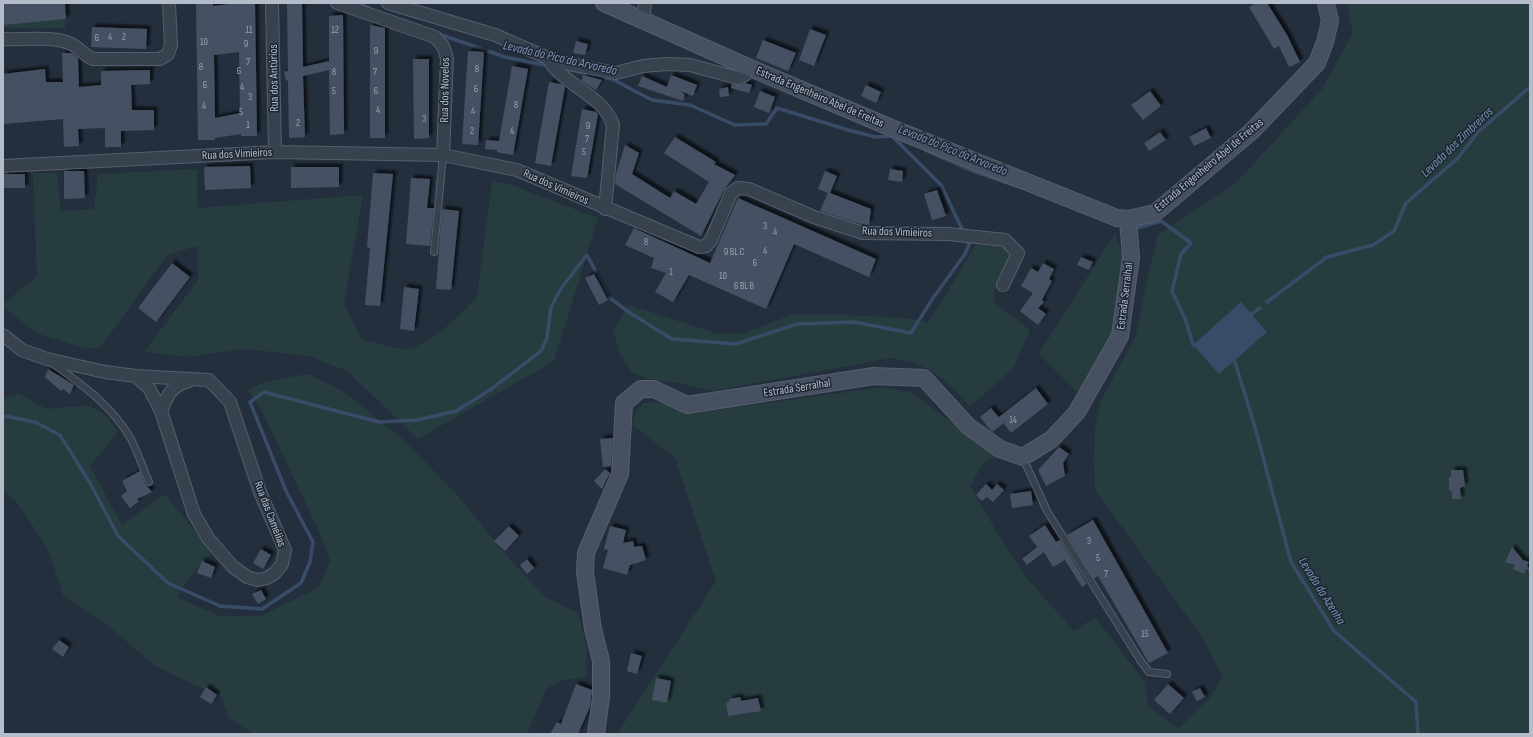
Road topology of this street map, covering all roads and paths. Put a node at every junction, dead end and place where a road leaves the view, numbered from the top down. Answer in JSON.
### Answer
{"nodes":[{"id":1,"x":170,"y":3,"type":"edge"},
{"id":2,"x":272,"y":3,"type":"edge"},
{"id":3,"x":337,"y":3,"type":"edge"},
{"id":4,"x":388,"y":3,"type":"edge"},
{"id":5,"x":604,"y":3,"type":"edge"},
{"id":6,"x":645,"y":3,"type":"edge"},
{"id":7,"x":1326,"y":3,"type":"edge"},
{"id":8,"x":643,"y":20,"type":"junction"},
{"id":9,"x":3,"y":40,"type":"edge"},
{"id":10,"x":552,"y":65,"type":"junction"},
{"id":11,"x":748,"y":67,"type":"junction"},
{"id":12,"x":275,"y":152,"type":"junction"},
{"id":13,"x":443,"y":155,"type":"junction"},
{"id":14,"x":3,"y":166,"type":"edge"},
{"id":15,"x":605,"y":209,"type":"junction"},
{"id":16,"x":1128,"y":223,"type":"junction"},
{"id":17,"x":434,"y":252,"type":"dead end"},
{"id":18,"x":1003,"y":285,"type":"dead end"},
{"id":19,"x":3,"y":335,"type":"edge"},
{"id":20,"x":47,"y":359,"type":"junction"},
{"id":21,"x":136,"y":376,"type":"junction"},
{"id":22,"x":192,"y":380,"type":"junction"},
{"id":23,"x":161,"y":411,"type":"junction"},
{"id":24,"x":1023,"y":457,"type":"junction"},
{"id":25,"x":149,"y":482,"type":"dead end"},
{"id":26,"x":1167,"y":674,"type":"dead end"},
{"id":27,"x":596,"y":734,"type":"edge"}],
"edges":[{"from":1,"to":9,"type":"street"},
{"from":2,"to":12,"type":"street","name":"Rua dos Antúrios"},
{"from":3,"to":13,"type":"street","name":"Rua dos Novelos"},
{"from":4,"to":10,"type":"street"},
{"from":5,"to":8,"type":"street","name":"Estrada Engenheiro Abel de Freitas"},
{"from":6,"to":8,"type":"street"},
{"from":7,"to":16,"type":"street","name":"Estrada Engenheiro Abel de Freitas"},
{"from":8,"to":11,"type":"street","name":"Estrada Engenheiro Abel de Freitas"},
{"from":10,"to":11,"type":"street"},
{"from":10,"to":15,"type":"street"},
{"from":11,"to":16,"type":"street","name":"Estrada Engenheiro Abel de Freitas"},
{"from":12,"to":13,"type":"street","name":"Rua dos Vimieiros"},
{"from":12,"to":14,"type":"street","name":"Rua dos Vimieiros"},
{"from":13,"to":15,"type":"street","name":"Rua dos Vimieiros"},
{"from":13,"to":17,"type":"lane"},
{"from":15,"to":18,"type":"street","name":"Rua dos Vimieiros"},
{"from":16,"to":24,"type":"street","name":"Estrada Serralhal"},
{"from":19,"to":20,"type":"street","name":"Rua das Camélias"},
{"from":20,"to":21,"type":"street","name":"Rua das Camélias"},
{"from":20,"to":25,"type":"lane"},
{"from":21,"to":22,"type":"street","name":"Rua das Camélias"},
{"from":21,"to":23,"type":"street","name":"Rua das Camélias"},
{"from":22,"to":23,"type":"street"},
{"from":22,"to":23,"type":"street","name":"Rua das Camélias"},
{"from":24,"to":26,"type":"lane"},
{"from":24,"to":27,"type":"street","name":"Estrada Serralhal"}]}
